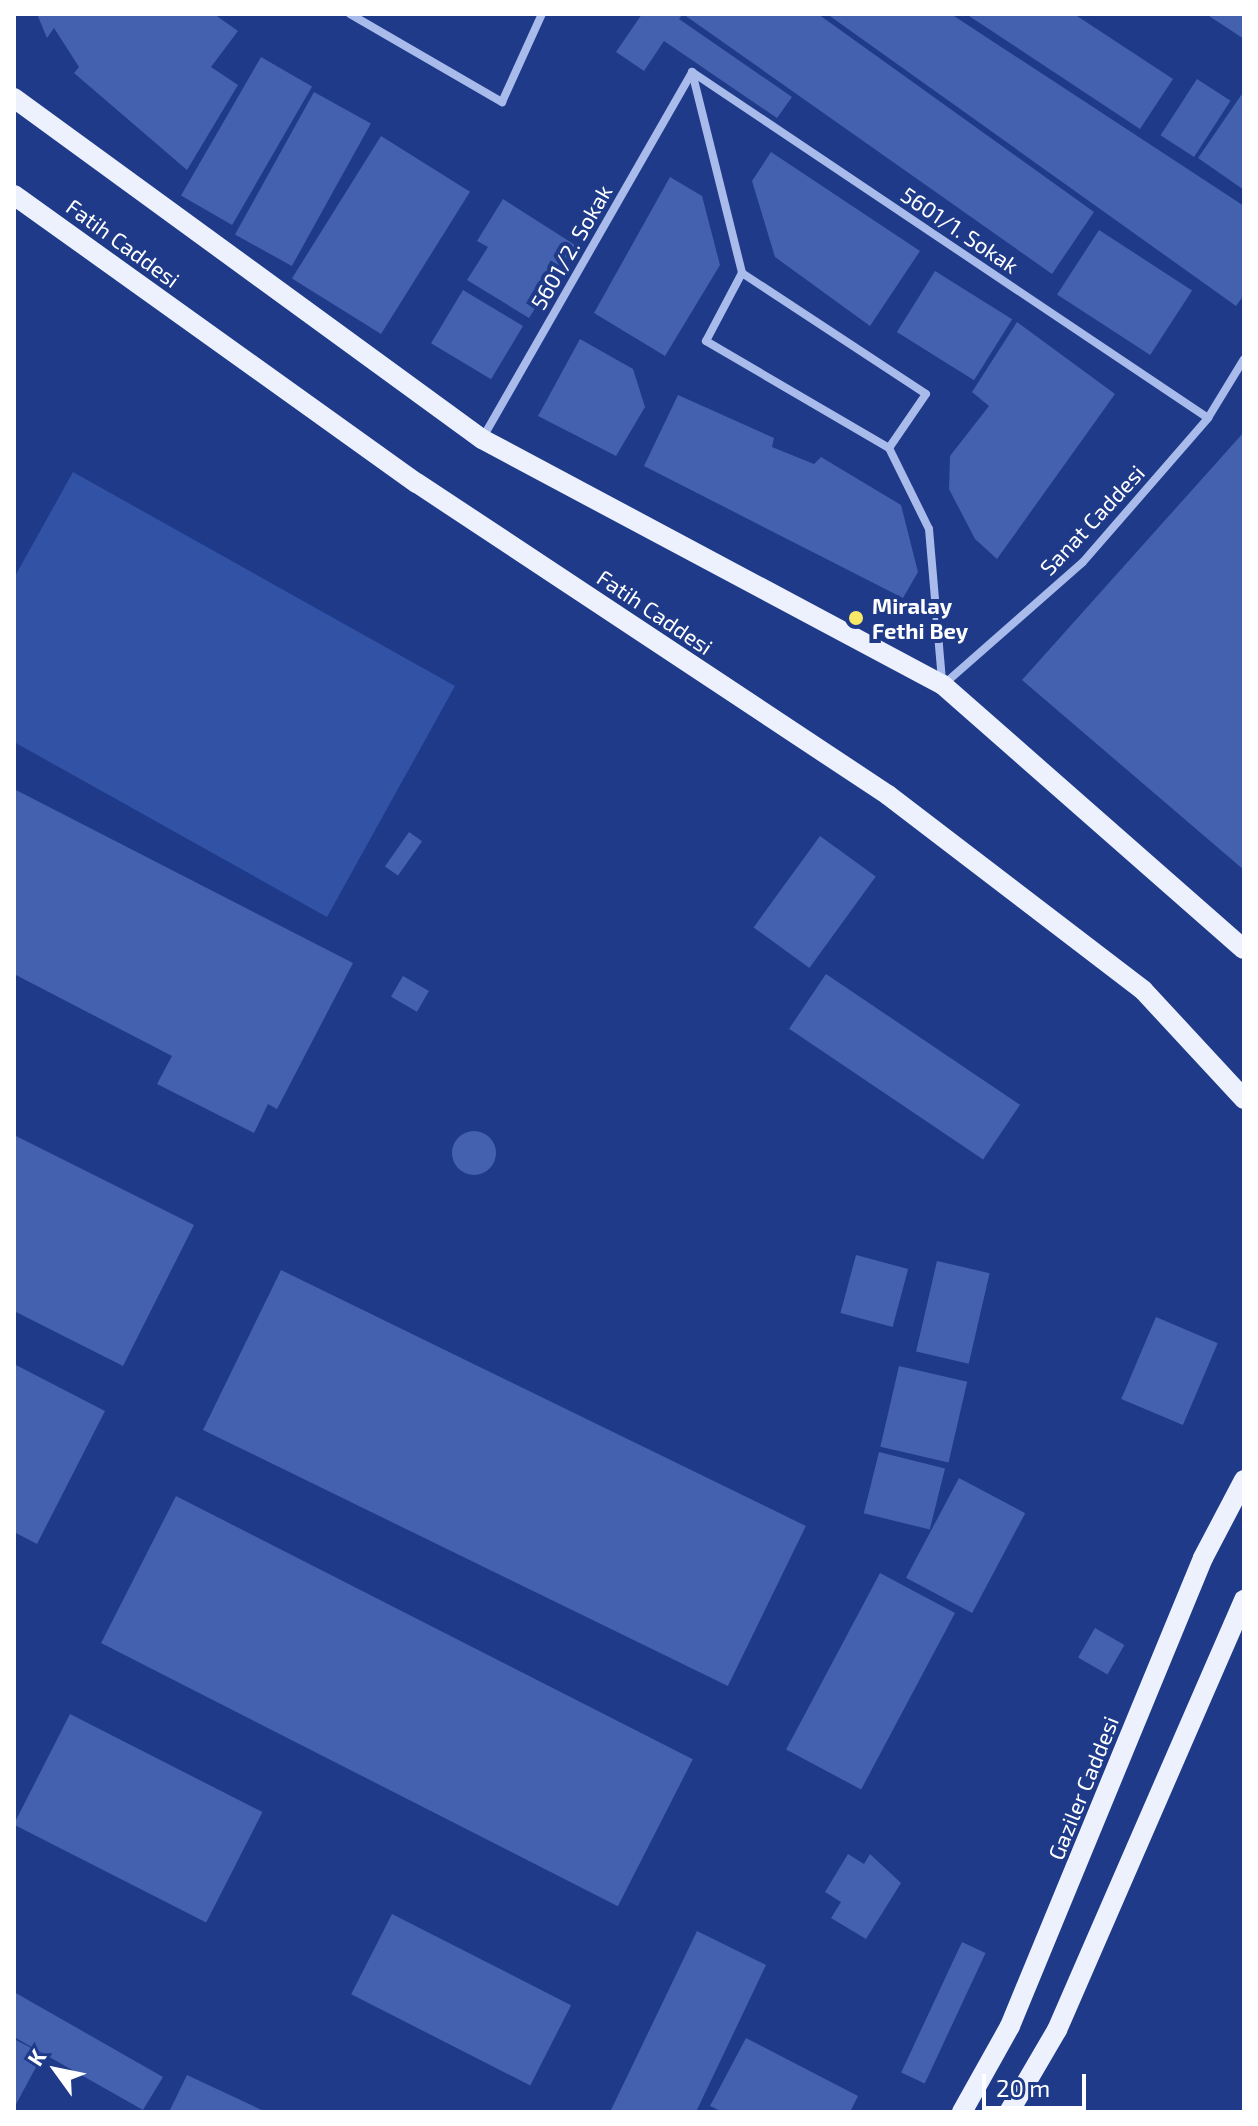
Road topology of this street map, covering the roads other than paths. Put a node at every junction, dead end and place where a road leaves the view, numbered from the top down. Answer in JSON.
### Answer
{"nodes":[{"id":1,"x":350,"y":14,"type":"edge"},
{"id":2,"x":542,"y":14,"type":"edge"},
{"id":3,"x":692,"y":72,"type":"junction"},
{"id":4,"x":14,"y":98,"type":"edge"},
{"id":5,"x":14,"y":195,"type":"edge"},
{"id":6,"x":742,"y":273,"type":"junction"},
{"id":7,"x":1244,"y":359,"type":"edge"},
{"id":8,"x":1208,"y":418,"type":"junction"},
{"id":9,"x":482,"y":439,"type":"junction"},
{"id":10,"x":889,"y":448,"type":"junction"},
{"id":11,"x":943,"y":685,"type":"junction"},
{"id":12,"x":1244,"y":949,"type":"edge"},
{"id":13,"x":1243,"y":1098,"type":"edge"},
{"id":14,"x":1244,"y":1480,"type":"edge"},
{"id":15,"x":1244,"y":1600,"type":"edge"},
{"id":16,"x":962,"y":2112,"type":"edge"},
{"id":17,"x":1009,"y":2112,"type":"edge"}],
"edges":[{"from":1,"to":2,"type":"street"},
{"from":3,"to":6,"type":"street"},
{"from":3,"to":8,"type":"street","name":"5601/1. Sokak"},
{"from":3,"to":9,"type":"street","name":"5601/2. Sokak"},
{"from":4,"to":9,"type":"main road"},
{"from":5,"to":13,"type":"main road","name":"Fatih Caddesi"},
{"from":6,"to":10,"type":"street"},
{"from":6,"to":10,"type":"street"},
{"from":7,"to":8,"type":"street","name":"Sanat Caddesi"},
{"from":8,"to":11,"type":"street","name":"Sanat Caddesi"},
{"from":9,"to":11,"type":"main road"},
{"from":10,"to":11,"type":"street"},
{"from":11,"to":12,"type":"main road"},
{"from":14,"to":16,"type":"main road","name":"Gaziler Caddesi"},
{"from":15,"to":17,"type":"main road"}]}
